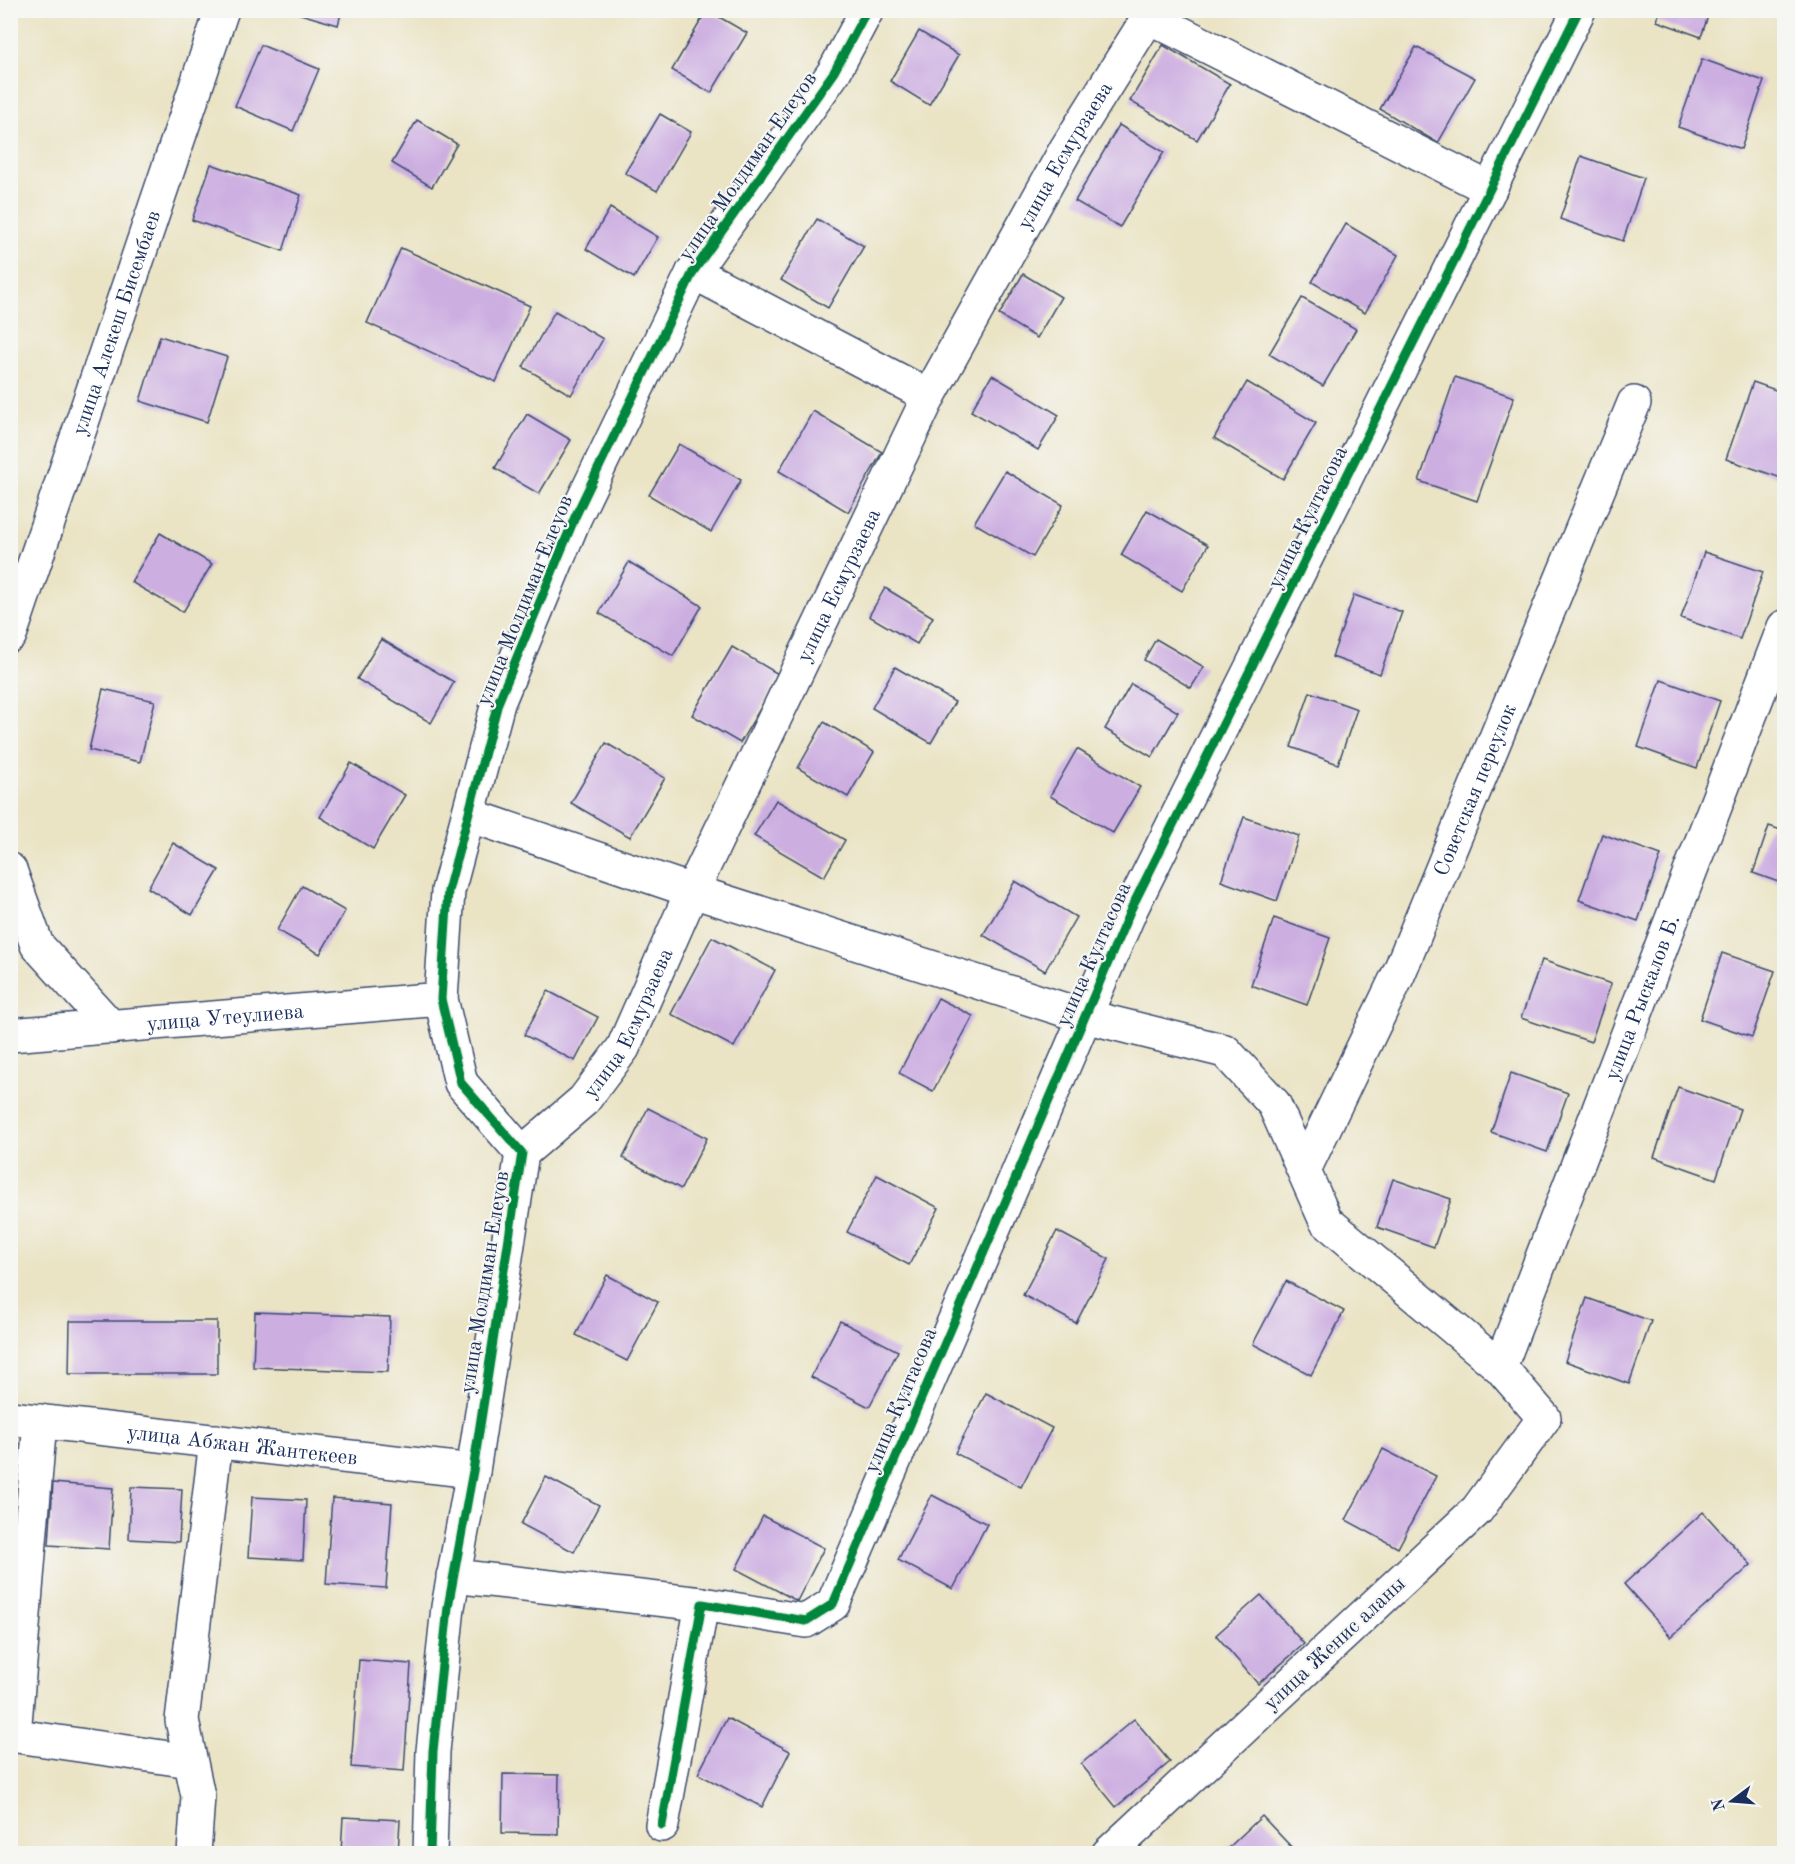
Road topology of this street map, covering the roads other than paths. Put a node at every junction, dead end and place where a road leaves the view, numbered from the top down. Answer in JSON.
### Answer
{"nodes":[{"id":1,"x":222,"y":10,"type":"edge"},
{"id":2,"x":867,"y":10,"type":"edge"},
{"id":3,"x":1579,"y":10,"type":"edge"},
{"id":4,"x":1151,"y":14,"type":"edge"},
{"id":5,"x":1490,"y":189,"type":"junction"},
{"id":6,"x":693,"y":272,"type":"junction"},
{"id":7,"x":929,"y":396,"type":"junction"},
{"id":8,"x":1634,"y":403,"type":"dead end"},
{"id":9,"x":1785,"y":627,"type":"edge"},
{"id":10,"x":10,"y":635,"type":"edge"},
{"id":11,"x":469,"y":815,"type":"junction"},
{"id":12,"x":10,"y":870,"type":"edge"},
{"id":13,"x":692,"y":891,"type":"junction"},
{"id":14,"x":441,"y":999,"type":"junction"},
{"id":15,"x":1084,"y":1016,"type":"junction"},
{"id":16,"x":111,"y":1027,"type":"junction"},
{"id":17,"x":10,"y":1035,"type":"edge"},
{"id":18,"x":522,"y":1153,"type":"junction"},
{"id":19,"x":1304,"y":1170,"type":"junction"},
{"id":20,"x":1500,"y":1367,"type":"junction"},
{"id":21,"x":25,"y":1419,"type":"edge"},
{"id":22,"x":216,"y":1441,"type":"junction"},
{"id":23,"x":473,"y":1471,"type":"junction"},
{"id":24,"x":453,"y":1576,"type":"junction"},
{"id":25,"x":702,"y":1604,"type":"junction"},
{"id":26,"x":12,"y":1735,"type":"edge"},
{"id":27,"x":190,"y":1761,"type":"junction"},
{"id":28,"x":662,"y":1825,"type":"dead end"},
{"id":29,"x":194,"y":1854,"type":"edge"},
{"id":30,"x":430,"y":1854,"type":"edge"},
{"id":31,"x":1108,"y":1854,"type":"edge"}],
"edges":[{"from":1,"to":10,"type":"street","name":"улица Алекеш Бисембаев"},
{"from":2,"to":6,"type":"street","name":"улица Молдиман Елеуов"},
{"from":3,"to":5,"type":"street","name":"улица Култасова"},
{"from":4,"to":5,"type":"street"},
{"from":4,"to":7,"type":"street","name":"улица Есмурзаева"},
{"from":5,"to":15,"type":"street","name":"улица Култасова"},
{"from":6,"to":7,"type":"street"},
{"from":6,"to":11,"type":"street","name":"улица Молдиман Елеуов"},
{"from":7,"to":13,"type":"street","name":"улица Есмурзаева"},
{"from":8,"to":19,"type":"street","name":"Советская переулок"},
{"from":9,"to":20,"type":"street","name":"улица Рыскалов Б."},
{"from":11,"to":13,"type":"street"},
{"from":11,"to":14,"type":"street","name":"улица Молдиман Елеуов"},
{"from":12,"to":16,"type":"street"},
{"from":13,"to":15,"type":"street"},
{"from":13,"to":18,"type":"street","name":"улица Есмурзаева"},
{"from":14,"to":16,"type":"street","name":"улица Утеулиева"},
{"from":14,"to":18,"type":"street","name":"улица Молдиман Елеуов"},
{"from":15,"to":19,"type":"street"},
{"from":15,"to":25,"type":"street","name":"улица Култасова"},
{"from":16,"to":17,"type":"street","name":"улица Утеулиева"},
{"from":18,"to":23,"type":"street","name":"улица Молдиман Елеуов"},
{"from":19,"to":20,"type":"street"},
{"from":20,"to":31,"type":"street","name":"улица Женис аланы"},
{"from":21,"to":22,"type":"street","name":"улица Абжан Жантекеев"},
{"from":21,"to":26,"type":"street"},
{"from":22,"to":23,"type":"street","name":"улица Абжан Жантекеев"},
{"from":22,"to":27,"type":"street"},
{"from":23,"to":24,"type":"street","name":"улица Молдиман Елеуов"},
{"from":24,"to":25,"type":"street","name":"улица Култасова"},
{"from":24,"to":30,"type":"street","name":"улица Молдиман Елеуов"},
{"from":25,"to":28,"type":"street"},
{"from":26,"to":27,"type":"street"},
{"from":27,"to":29,"type":"street"}]}
